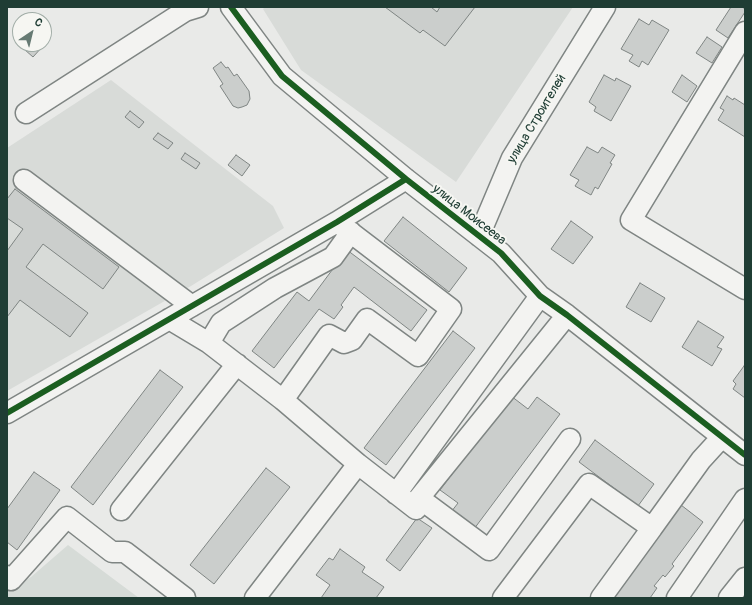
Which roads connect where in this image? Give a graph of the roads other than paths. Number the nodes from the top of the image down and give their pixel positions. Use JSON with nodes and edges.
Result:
{"nodes":[{"id":1,"x":198,"y":7,"type":"edge"},
{"id":2,"x":231,"y":7,"type":"edge"},
{"id":3,"x":605,"y":7,"type":"edge"},
{"id":4,"x":745,"y":32,"type":"edge"},
{"id":5,"x":26,"y":113,"type":"dead end"},
{"id":6,"x":406,"y":179,"type":"junction"},
{"id":7,"x":24,"y":180,"type":"dead end"},
{"id":8,"x":344,"y":227,"type":"junction"},
{"id":9,"x":479,"y":236,"type":"junction"},
{"id":10,"x":745,"y":289,"type":"edge"},
{"id":11,"x":540,"y":296,"type":"junction"},
{"id":12,"x":192,"y":306,"type":"junction"},
{"id":13,"x":567,"y":315,"type":"junction"},
{"id":14,"x":169,"y":319,"type":"junction"},
{"id":15,"x":209,"y":344,"type":"junction"},
{"id":16,"x":237,"y":364,"type":"junction"},
{"id":17,"x":283,"y":400,"type":"junction"},
{"id":18,"x":7,"y":413,"type":"edge"},
{"id":19,"x":722,"y":438,"type":"junction"},
{"id":20,"x":570,"y":439,"type":"dead end"},
{"id":21,"x":745,"y":455,"type":"edge"},
{"id":22,"x":358,"y":464,"type":"junction"},
{"id":23,"x":396,"y":494,"type":"junction"},
{"id":24,"x":419,"y":498,"type":"junction"},
{"id":25,"x":745,"y":499,"type":"edge"},
{"id":26,"x":121,"y":510,"type":"dead end"},
{"id":27,"x":652,"y":528,"type":"junction"},
{"id":28,"x":7,"y":576,"type":"edge"},
{"id":29,"x":745,"y":578,"type":"edge"},
{"id":30,"x":185,"y":598,"type":"edge"},
{"id":31,"x":255,"y":598,"type":"edge"},
{"id":32,"x":504,"y":598,"type":"edge"},
{"id":33,"x":601,"y":598,"type":"edge"},
{"id":34,"x":677,"y":598,"type":"edge"},
{"id":35,"x":729,"y":598,"type":"edge"}],
"edges":[{"from":1,"to":5,"type":"street"},
{"from":2,"to":6,"type":"street","name":"улица Моисеева"},
{"from":3,"to":9,"type":"street","name":"улица Строителей"},
{"from":4,"to":10,"type":"street"},
{"from":6,"to":8,"type":"street"},
{"from":6,"to":9,"type":"street","name":"улица Моисеева"},
{"from":7,"to":12,"type":"street"},
{"from":8,"to":12,"type":"street"},
{"from":8,"to":15,"type":"street"},
{"from":8,"to":17,"type":"street"},
{"from":9,"to":11,"type":"street","name":"улица Моисеева"},
{"from":11,"to":13,"type":"street","name":"улица Моисеева"},
{"from":11,"to":23,"type":"street"},
{"from":12,"to":14,"type":"street"},
{"from":13,"to":19,"type":"street","name":"улица Моисеева"},
{"from":13,"to":24,"type":"street"},
{"from":14,"to":15,"type":"street"},
{"from":14,"to":18,"type":"street"},
{"from":15,"to":16,"type":"street"},
{"from":16,"to":17,"type":"street"},
{"from":16,"to":26,"type":"street"},
{"from":17,"to":22,"type":"street"},
{"from":19,"to":21,"type":"street","name":"улица Моисеева"},
{"from":19,"to":27,"type":"street"},
{"from":20,"to":24,"type":"street"},
{"from":22,"to":23,"type":"street"},
{"from":22,"to":31,"type":"street"},
{"from":23,"to":24,"type":"street"},
{"from":25,"to":34,"type":"street"},
{"from":27,"to":32,"type":"street"},
{"from":27,"to":33,"type":"street"},
{"from":28,"to":30,"type":"street"},
{"from":29,"to":35,"type":"street"}]}
